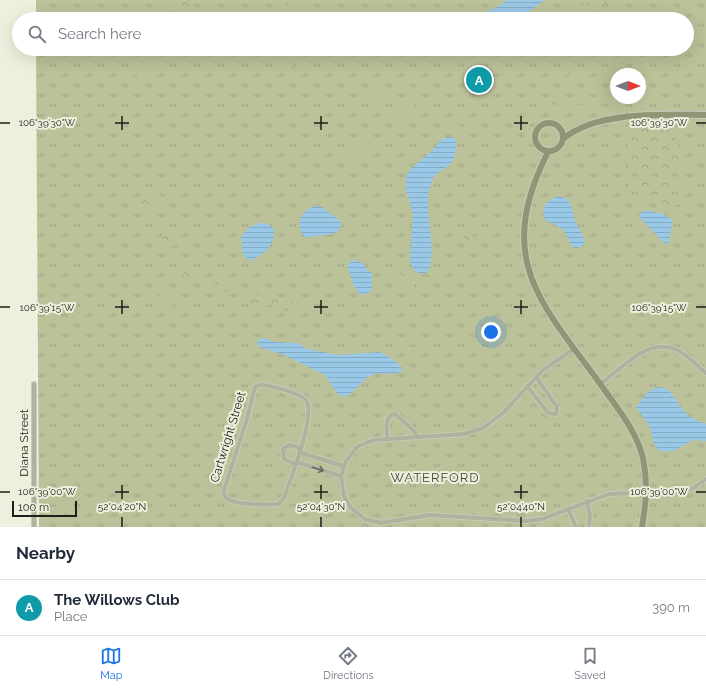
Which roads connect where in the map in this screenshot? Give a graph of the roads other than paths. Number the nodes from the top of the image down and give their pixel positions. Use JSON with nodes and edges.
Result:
{"nodes":[{"id":1,"x":706,"y":115,"type":"edge"},
{"id":2,"x":561,"y":130,"type":"junction"},
{"id":3,"x":575,"y":130,"type":"junction"},
{"id":4,"x":563,"y":139,"type":"junction"},
{"id":5,"x":540,"y":148,"type":"junction"},
{"id":6,"x":548,"y":152,"type":"junction"},
{"id":7,"x":539,"y":170,"type":"junction"},
{"id":8,"x":575,"y":348,"type":"junction"},
{"id":9,"x":706,"y":373,"type":"edge"},
{"id":10,"x":536,"y":377,"type":"junction"},
{"id":11,"x":34,"y":384,"type":"dead end"},
{"id":12,"x":600,"y":384,"type":"junction"},
{"id":13,"x":527,"y":386,"type":"junction"},
{"id":14,"x":417,"y":437,"type":"junction"},
{"id":15,"x":387,"y":438,"type":"junction"},
{"id":16,"x":300,"y":450,"type":"junction"},
{"id":17,"x":296,"y":463,"type":"junction"},
{"id":18,"x":343,"y":466,"type":"junction"},
{"id":19,"x":341,"y":476,"type":"junction"},
{"id":20,"x":706,"y":479,"type":"edge"},
{"id":21,"x":646,"y":493,"type":"junction"},
{"id":22,"x":587,"y":501,"type":"junction"},
{"id":23,"x":568,"y":509,"type":"junction"},
{"id":24,"x":34,"y":527,"type":"edge"},
{"id":25,"x":576,"y":527,"type":"edge"},
{"id":26,"x":589,"y":527,"type":"edge"},
{"id":27,"x":642,"y":527,"type":"edge"}],
"edges":[{"from":1,"to":3,"type":"street"},
{"from":2,"to":3,"type":"street"},
{"from":2,"to":4,"type":"street"},
{"from":2,"to":5,"type":"street"},
{"from":3,"to":4,"type":"street"},
{"from":4,"to":6,"type":"street"},
{"from":5,"to":6,"type":"street"},
{"from":5,"to":7,"type":"street"},
{"from":6,"to":7,"type":"street"},
{"from":7,"to":8,"type":"street"},
{"from":8,"to":10,"type":"street"},
{"from":8,"to":12,"type":"street"},
{"from":9,"to":12,"type":"street"},
{"from":10,"to":13,"type":"street"},
{"from":10,"to":13,"type":"street"},
{"from":11,"to":24,"type":"street","name":"Diana Street"},
{"from":12,"to":21,"type":"street"},
{"from":13,"to":14,"type":"street"},
{"from":14,"to":15,"type":"street"},
{"from":14,"to":15,"type":"street"},
{"from":15,"to":18,"type":"street"},
{"from":16,"to":17,"type":"street","name":"Cartwright Street"},
{"from":16,"to":17,"type":"street"},
{"from":16,"to":17,"type":"street","name":"Cartwright Street"},
{"from":16,"to":18,"type":"street"},
{"from":17,"to":19,"type":"street","one_way":true},
{"from":18,"to":19,"type":"street"},
{"from":19,"to":23,"type":"street"},
{"from":20,"to":21,"type":"street"},
{"from":21,"to":22,"type":"street"},
{"from":21,"to":27,"type":"street"},
{"from":22,"to":23,"type":"street"},
{"from":22,"to":26,"type":"street"},
{"from":23,"to":25,"type":"street"}]}
